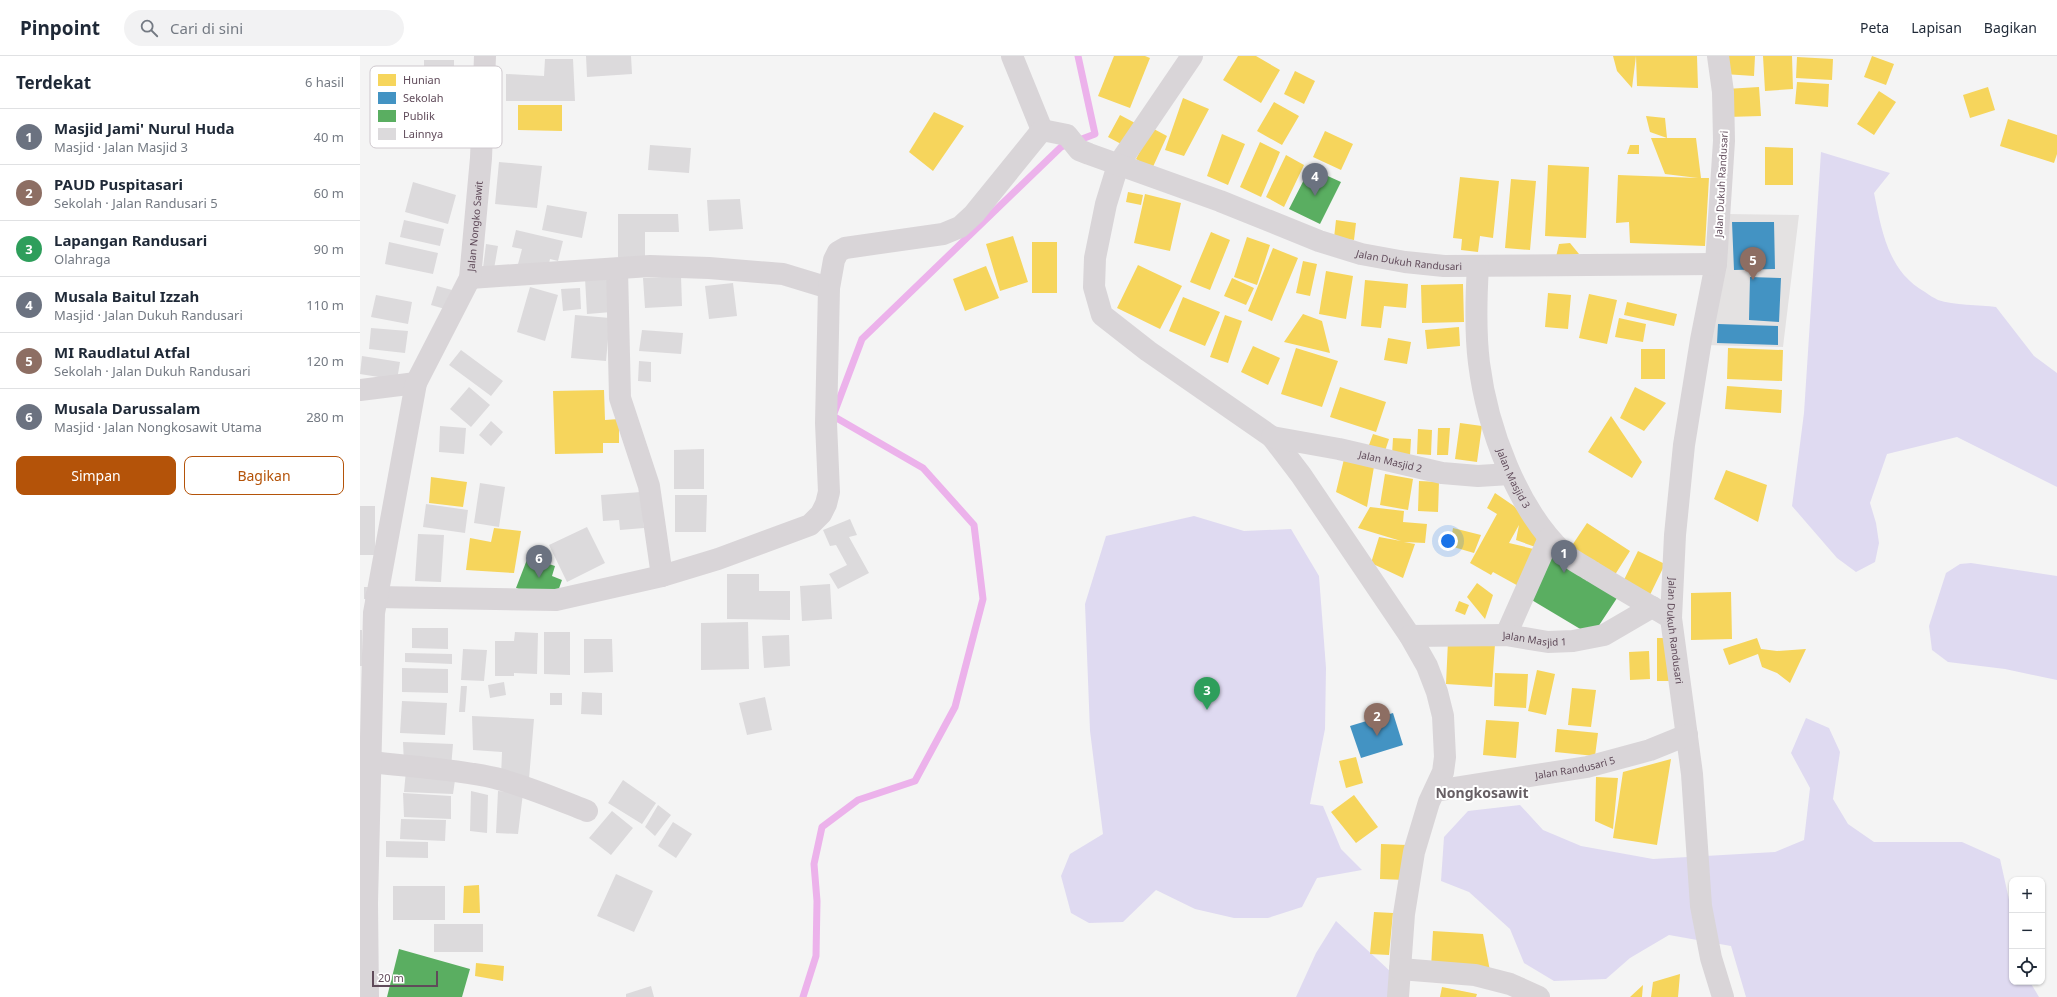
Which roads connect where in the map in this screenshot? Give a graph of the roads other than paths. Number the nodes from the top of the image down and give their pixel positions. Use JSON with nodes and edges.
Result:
{"nodes":[{"id":1,"x":485,"y":56,"type":"edge"},
{"id":2,"x":1012,"y":56,"type":"edge"},
{"id":3,"x":1192,"y":56,"type":"edge"},
{"id":4,"x":1718,"y":56,"type":"edge"},
{"id":5,"x":485,"y":66,"type":"edge"},
{"id":6,"x":1042,"y":130,"type":"junction"},
{"id":7,"x":481,"y":148,"type":"edge"},
{"id":8,"x":1118,"y":165,"type":"junction"},
{"id":9,"x":1716,"y":264,"type":"junction"},
{"id":10,"x":1478,"y":266,"type":"junction"},
{"id":11,"x":617,"y":269,"type":"junction"},
{"id":12,"x":470,"y":278,"type":"junction"},
{"id":13,"x":829,"y":288,"type":"junction"},
{"id":14,"x":416,"y":383,"type":"junction"},
{"id":15,"x":360,"y":390,"type":"edge"},
{"id":16,"x":1272,"y":437,"type":"junction"},
{"id":17,"x":1510,"y":474,"type":"junction"},
{"id":18,"x":1549,"y":538,"type":"junction"},
{"id":19,"x":662,"y":576,"type":"junction"},
{"id":20,"x":1652,"y":607,"type":"junction"},
{"id":21,"x":370,"y":608,"type":"edge"},
{"id":22,"x":1671,"y":618,"type":"junction"},
{"id":23,"x":1506,"y":635,"type":"junction"},
{"id":24,"x":1410,"y":636,"type":"junction"},
{"id":25,"x":1687,"y":735,"type":"junction"},
{"id":26,"x":368,"y":754,"type":"edge"},
{"id":27,"x":1435,"y":790,"type":"junction"},
{"id":28,"x":587,"y":811,"type":"dead end"},
{"id":29,"x":1400,"y":969,"type":"junction"},
{"id":30,"x":368,"y":997,"type":"edge"},
{"id":31,"x":1398,"y":997,"type":"edge"},
{"id":32,"x":1539,"y":997,"type":"edge"},
{"id":33,"x":1723,"y":997,"type":"edge"}],
"edges":[{"from":1,"to":5,"type":"street","name":"Jalan Nongko Sawit"},
{"from":2,"to":6,"type":"street"},
{"from":3,"to":8,"type":"street"},
{"from":4,"to":9,"type":"street","name":"Jalan Dukuh Randusari"},
{"from":6,"to":8,"type":"street","name":"Jalan Dukuh Randusari"},
{"from":6,"to":13,"type":"street"},
{"from":7,"to":12,"type":"street","name":"Jalan Nongko Sawit"},
{"from":8,"to":10,"type":"street","name":"Jalan Dukuh Randusari"},
{"from":8,"to":16,"type":"street"},
{"from":9,"to":10,"type":"street","name":"Jalan Dukuh Randusari"},
{"from":9,"to":22,"type":"street","name":"Jalan Dukuh Randusari"},
{"from":10,"to":17,"type":"street","name":"Jalan Masjid 3"},
{"from":11,"to":12,"type":"street"},
{"from":11,"to":13,"type":"street"},
{"from":11,"to":19,"type":"street"},
{"from":12,"to":14,"type":"street","name":"Jalan Nongko Sawit"},
{"from":13,"to":19,"type":"street"},
{"from":14,"to":15,"type":"street"},
{"from":14,"to":21,"type":"street","name":"Jalan Nongko Sawit"},
{"from":16,"to":17,"type":"street","name":"Jalan Masjid 2"},
{"from":16,"to":24,"type":"street"},
{"from":17,"to":18,"type":"street","name":"Jalan Masjid 3"},
{"from":18,"to":20,"type":"street","name":"Jalan Masjid 3"},
{"from":18,"to":23,"type":"street"},
{"from":19,"to":21,"type":"street"},
{"from":20,"to":22,"type":"street","name":"Jalan Masjid 3"},
{"from":20,"to":23,"type":"street","name":"Jalan Masjid 1"},
{"from":21,"to":26,"type":"street","name":"Jalan Nongko Sawit"},
{"from":22,"to":25,"type":"street","name":"Jalan Dukuh Randusari"},
{"from":23,"to":24,"type":"street","name":"Jalan Masjid 1"},
{"from":24,"to":27,"type":"street"},
{"from":25,"to":27,"type":"street","name":"Jalan Randusari 5"},
{"from":25,"to":33,"type":"street","name":"Jalan Dukuh Randusari"},
{"from":26,"to":28,"type":"street"},
{"from":26,"to":30,"type":"street","name":"Jalan Nongko Sawit"},
{"from":27,"to":29,"type":"street"},
{"from":29,"to":31,"type":"street"},
{"from":29,"to":32,"type":"street"}]}
